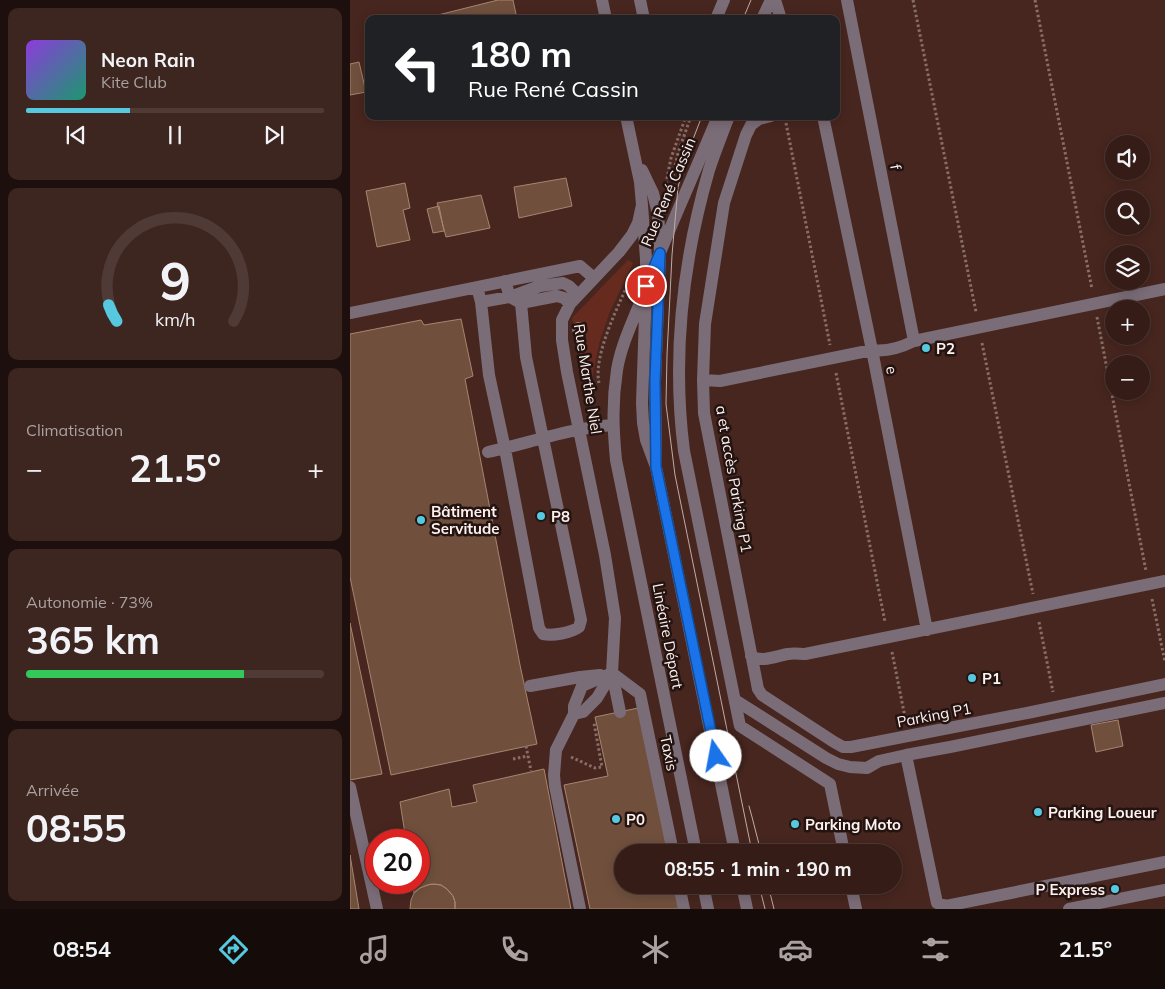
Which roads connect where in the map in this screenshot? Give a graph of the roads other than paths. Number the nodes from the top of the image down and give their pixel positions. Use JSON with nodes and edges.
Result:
{"nodes":[{"id":1,"x":602,"y":0,"type":"edge"},
{"id":2,"x":640,"y":0,"type":"edge"},
{"id":3,"x":724,"y":0,"type":"edge"},
{"id":4,"x":773,"y":0,"type":"edge"},
{"id":5,"x":847,"y":0,"type":"edge"},
{"id":6,"x":605,"y":15,"type":"edge"},
{"id":7,"x":643,"y":15,"type":"edge"},
{"id":8,"x":718,"y":15,"type":"edge"},
{"id":9,"x":764,"y":15,"type":"edge"},
{"id":10,"x":767,"y":15,"type":"edge"},
{"id":11,"x":779,"y":15,"type":"edge"},
{"id":12,"x":627,"y":120,"type":"edge"},
{"id":13,"x":716,"y":120,"type":"edge"},
{"id":14,"x":728,"y":120,"type":"edge"},
{"id":15,"x":757,"y":120,"type":"edge"},
{"id":16,"x":823,"y":120,"type":"edge"},
{"id":17,"x":634,"y":152,"type":"junction"},
{"id":18,"x":642,"y":206,"type":"junction"},
{"id":19,"x":660,"y":253,"type":"junction"},
{"id":20,"x":594,"y":278,"type":"junction"},
{"id":21,"x":506,"y":281,"type":"junction"},
{"id":22,"x":646,"y":286,"type":"junction"},
{"id":23,"x":478,"y":288,"type":"junction"},
{"id":24,"x":1165,"y":289,"type":"edge"},
{"id":25,"x":510,"y":297,"type":"junction"},
{"id":26,"x":574,"y":299,"type":"junction"},
{"id":27,"x":481,"y":302,"type":"junction"},
{"id":28,"x":521,"y":303,"type":"junction"},
{"id":29,"x":350,"y":313,"type":"edge"},
{"id":30,"x":914,"y":340,"type":"junction"},
{"id":31,"x":872,"y":350,"type":"junction"},
{"id":32,"x":703,"y":380,"type":"junction"},
{"id":33,"x":612,"y":425,"type":"junction"},
{"id":34,"x":579,"y":431,"type":"junction"},
{"id":35,"x":544,"y":438,"type":"junction"},
{"id":36,"x":505,"y":449,"type":"junction"},
{"id":37,"x":488,"y":452,"type":"dead end"},
{"id":38,"x":656,"y":467,"type":"junction"},
{"id":39,"x":1165,"y":581,"type":"edge"},
{"id":40,"x":927,"y":630,"type":"junction"},
{"id":41,"x":751,"y":656,"type":"junction"},
{"id":42,"x":612,"y":673,"type":"junction"},
{"id":43,"x":1165,"y":684,"type":"edge"},
{"id":44,"x":530,"y":686,"type":"dead end"},
{"id":45,"x":735,"y":700,"type":"junction"},
{"id":46,"x":1165,"y":702,"type":"edge"},
{"id":47,"x":620,"y":712,"type":"dead end"},
{"id":48,"x":574,"y":714,"type":"junction"},
{"id":49,"x":906,"y":755,"type":"junction"},
{"id":50,"x":350,"y":787,"type":"edge"},
{"id":51,"x":671,"y":844,"type":"edge"},
{"id":52,"x":694,"y":844,"type":"edge"},
{"id":53,"x":733,"y":844,"type":"edge"},
{"id":54,"x":842,"y":844,"type":"edge"},
{"id":55,"x":1165,"y":862,"type":"edge"},
{"id":56,"x":1165,"y":890,"type":"edge"},
{"id":57,"x":682,"y":894,"type":"edge"},
{"id":58,"x":705,"y":894,"type":"edge"},
{"id":59,"x":744,"y":894,"type":"edge"},
{"id":60,"x":853,"y":894,"type":"edge"},
{"id":61,"x":377,"y":909,"type":"edge"},
{"id":62,"x":580,"y":909,"type":"edge"},
{"id":63,"x":684,"y":909,"type":"edge"},
{"id":64,"x":708,"y":909,"type":"edge"},
{"id":65,"x":747,"y":909,"type":"edge"},
{"id":66,"x":856,"y":909,"type":"edge"},
{"id":67,"x":1069,"y":909,"type":"edge"}],
"edges":[{"from":1,"to":6,"type":"street"},
{"from":2,"to":7,"type":"street"},
{"from":3,"to":8,"type":"street"},
{"from":4,"to":9,"type":"street"},
{"from":4,"to":10,"type":"street"},
{"from":4,"to":11,"type":"street"},
{"from":5,"to":30,"type":"street","name":"f"},
{"from":12,"to":17,"type":"street","name":"Rue Marthe Niel"},
{"from":13,"to":19,"type":"street","name":"Rue René Cassin"},
{"from":14,"to":45,"type":"street"},
{"from":15,"to":32,"type":"street","name":"a et accès Parking P1"},
{"from":16,"to":31,"type":"street","name":"e"},
{"from":17,"to":18,"type":"street","name":"Rue Marthe Niel"},
{"from":17,"to":19,"type":"street"},
{"from":18,"to":20,"type":"street","name":"Rue Marthe Niel"},
{"from":18,"to":22,"type":"street"},
{"from":19,"to":22,"type":"street","name":"Rue René Cassin"},
{"from":19,"to":38,"type":"street"},
{"from":20,"to":21,"type":"street"},
{"from":20,"to":26,"type":"street","name":"Rue Marthe Niel"},
{"from":21,"to":23,"type":"street"},
{"from":21,"to":25,"type":"street"},
{"from":22,"to":33,"type":"street","name":"Rue René Cassin"},
{"from":22,"to":38,"type":"street"},
{"from":23,"to":27,"type":"street"},
{"from":23,"to":29,"type":"street"},
{"from":24,"to":30,"type":"street"},
{"from":25,"to":26,"type":"street"},
{"from":25,"to":27,"type":"street"},
{"from":25,"to":28,"type":"street"},
{"from":26,"to":28,"type":"street"},
{"from":26,"to":34,"type":"street","name":"Rue Marthe Niel"},
{"from":27,"to":36,"type":"street"},
{"from":28,"to":35,"type":"street"},
{"from":30,"to":31,"type":"street"},
{"from":31,"to":32,"type":"street"},
{"from":31,"to":40,"type":"street","name":"e"},
{"from":32,"to":41,"type":"street","name":"a et accès Parking P1"},
{"from":33,"to":34,"type":"street"},
{"from":33,"to":52,"type":"street","name":"Linéaire Départ"},
{"from":34,"to":35,"type":"street"},
{"from":34,"to":42,"type":"street","name":"Rue Marthe Niel"},
{"from":35,"to":36,"type":"street"},
{"from":35,"to":36,"type":"street"},
{"from":36,"to":37,"type":"street"},
{"from":38,"to":53,"type":"street"},
{"from":39,"to":40,"type":"street"},
{"from":40,"to":41,"type":"street"},
{"from":41,"to":43,"type":"street","name":"Parking P1"},
{"from":42,"to":44,"type":"street"},
{"from":42,"to":47,"type":"street"},
{"from":42,"to":48,"type":"street"},
{"from":42,"to":48,"type":"street"},
{"from":42,"to":51,"type":"street","name":"Taxis"},
{"from":45,"to":49,"type":"street"},
{"from":45,"to":54,"type":"street"},
{"from":46,"to":49,"type":"street"},
{"from":48,"to":62,"type":"street"},
{"from":49,"to":55,"type":"street"},
{"from":50,"to":61,"type":"street"},
{"from":56,"to":67,"type":"street"},
{"from":57,"to":63,"type":"street"},
{"from":58,"to":64,"type":"street"},
{"from":59,"to":65,"type":"street"},
{"from":60,"to":66,"type":"street"}]}
